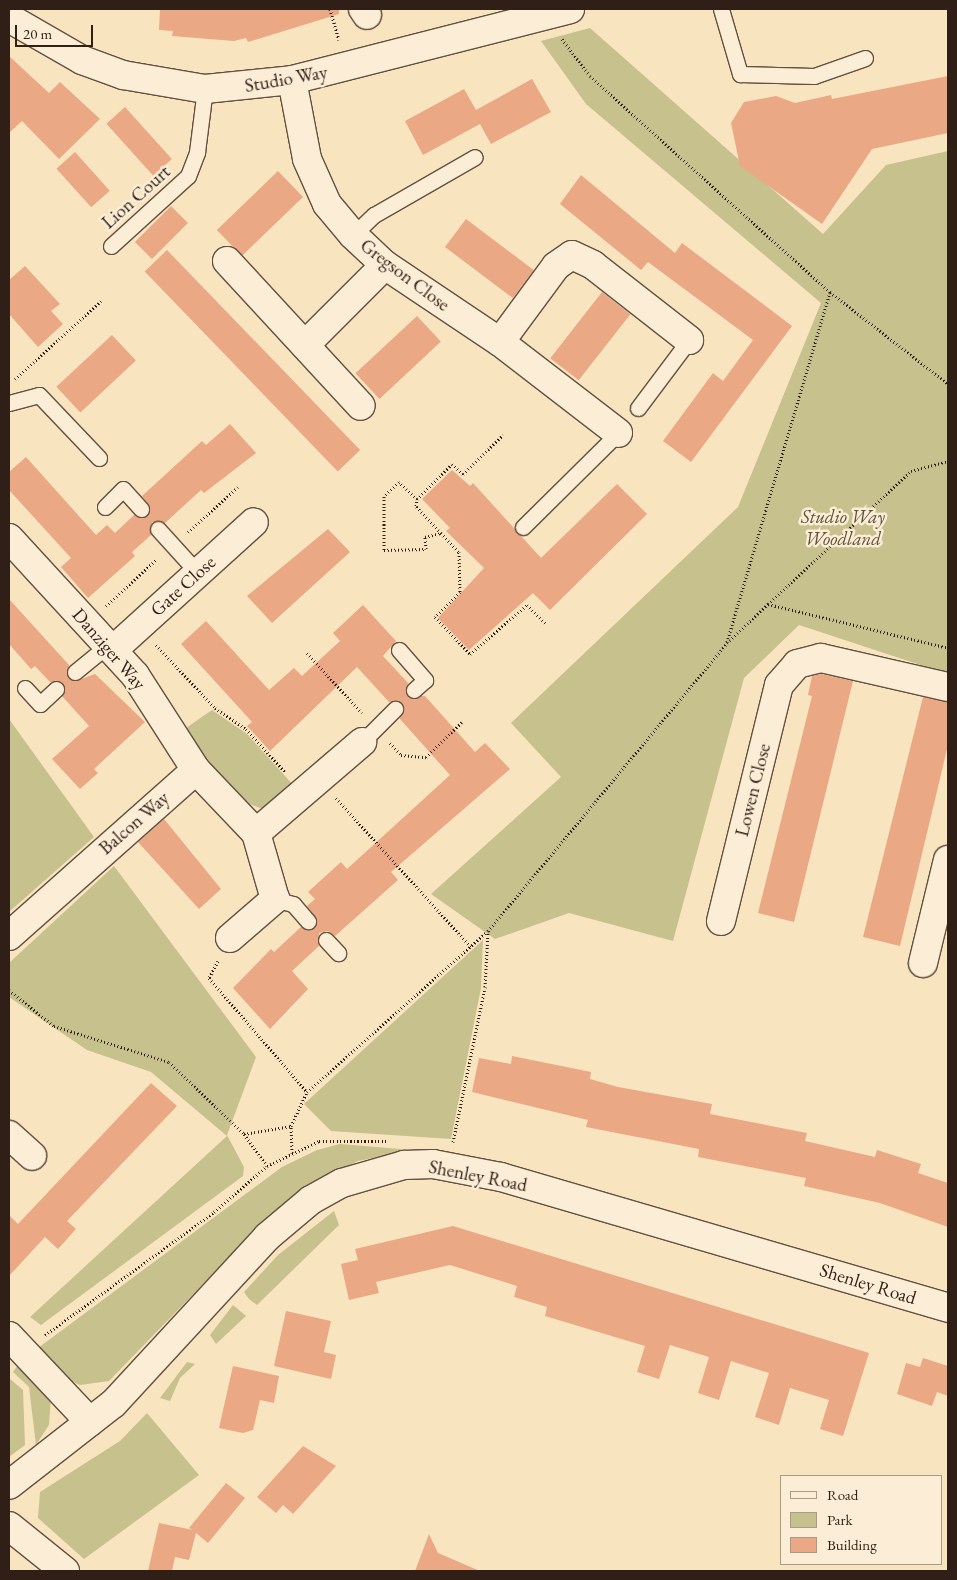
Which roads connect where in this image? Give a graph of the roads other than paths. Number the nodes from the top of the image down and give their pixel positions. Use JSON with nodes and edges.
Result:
{"nodes":[{"id":1,"x":721,"y":9,"type":"edge"},
{"id":2,"x":558,"y":12,"type":"edge"},
{"id":3,"x":9,"y":18,"type":"edge"},
{"id":4,"x":865,"y":58,"type":"dead end"},
{"id":5,"x":292,"y":80,"type":"junction"},
{"id":6,"x":206,"y":89,"type":"junction"},
{"id":7,"x":475,"y":157,"type":"dead end"},
{"id":8,"x":353,"y":235,"type":"junction"},
{"id":9,"x":111,"y":246,"type":"dead end"},
{"id":10,"x":227,"y":261,"type":"dead end"},
{"id":11,"x":385,"y":265,"type":"junction"},
{"id":12,"x":689,"y":340,"type":"joint"},
{"id":13,"x":500,"y":342,"type":"junction"},
{"id":14,"x":305,"y":345,"type":"junction"},
{"id":15,"x":9,"y":404,"type":"edge"},
{"id":16,"x":361,"y":406,"type":"dead end"},
{"id":17,"x":638,"y":408,"type":"dead end"},
{"id":18,"x":618,"y":433,"type":"joint"},
{"id":19,"x":100,"y":458,"type":"dead end"},
{"id":20,"x":105,"y":507,"type":"dead end"},
{"id":21,"x":141,"y":508,"type":"dead end"},
{"id":22,"x":254,"y":522,"type":"dead end"},
{"id":23,"x":523,"y":527,"type":"dead end"},
{"id":24,"x":158,"y":528,"type":"dead end"},
{"id":25,"x":9,"y":538,"type":"edge"},
{"id":26,"x":197,"y":572,"type":"junction"},
{"id":27,"x":110,"y":647,"type":"junction"},
{"id":28,"x":400,"y":650,"type":"dead end"},
{"id":29,"x":75,"y":672,"type":"dead end"},
{"id":30,"x":948,"y":687,"type":"edge"},
{"id":31,"x":25,"y":688,"type":"dead end"},
{"id":32,"x":56,"y":689,"type":"dead end"},
{"id":33,"x":414,"y":690,"type":"dead end"},
{"id":34,"x":395,"y":709,"type":"dead end"},
{"id":35,"x":362,"y":742,"type":"joint"},
{"id":36,"x":196,"y":770,"type":"junction"},
{"id":37,"x":256,"y":833,"type":"junction"},
{"id":38,"x":948,"y":860,"type":"edge"},
{"id":39,"x":275,"y":899,"type":"junction"},
{"id":40,"x":308,"y":921,"type":"dead end"},
{"id":41,"x":720,"y":921,"type":"dead end"},
{"id":42,"x":9,"y":936,"type":"edge"},
{"id":43,"x":230,"y":938,"type":"road end"},
{"id":44,"x":326,"y":940,"type":"dead end"},
{"id":45,"x":338,"y":954,"type":"dead end"},
{"id":46,"x":923,"y":963,"type":"dead end"},
{"id":47,"x":9,"y":1135,"type":"edge"},
{"id":48,"x":32,"y":1156,"type":"dead end"},
{"id":49,"x":948,"y":1308,"type":"edge"},
{"id":50,"x":17,"y":1343,"type":"edge"},
{"id":51,"x":90,"y":1422,"type":"junction"},
{"id":52,"x":9,"y":1485,"type":"edge"},
{"id":53,"x":9,"y":1526,"type":"edge"},
{"id":54,"x":50,"y":1567,"type":"edge"}],
"edges":[{"from":1,"to":4,"type":"lane"},
{"from":2,"to":5,"type":"street","name":"Studio Way"},
{"from":3,"to":6,"type":"street","name":"Studio Way"},
{"from":5,"to":6,"type":"street","name":"Studio Way"},
{"from":5,"to":8,"type":"street","name":"Gregson Close"},
{"from":6,"to":9,"type":"lane","name":"Lion Court"},
{"from":7,"to":8,"type":"lane"},
{"from":8,"to":11,"type":"street","name":"Gregson Close"},
{"from":10,"to":14,"type":"street"},
{"from":11,"to":13,"type":"street","name":"Gregson Close"},
{"from":11,"to":14,"type":"street"},
{"from":12,"to":13,"type":"street"},
{"from":12,"to":17,"type":"lane"},
{"from":13,"to":18,"type":"street","name":"Gregson Close"},
{"from":14,"to":16,"type":"street"},
{"from":15,"to":19,"type":"lane"},
{"from":18,"to":23,"type":"lane"},
{"from":20,"to":21,"type":"lane"},
{"from":22,"to":26,"type":"street","name":"Gate Close"},
{"from":24,"to":26,"type":"lane"},
{"from":25,"to":27,"type":"street","name":"Danziger Way"},
{"from":26,"to":27,"type":"street","name":"Gate Close"},
{"from":27,"to":29,"type":"lane"},
{"from":27,"to":36,"type":"street","name":"Danziger Way"},
{"from":28,"to":33,"type":"lane"},
{"from":30,"to":41,"type":"street","name":"Lowen Close"},
{"from":31,"to":32,"type":"lane"},
{"from":34,"to":35,"type":"lane"},
{"from":35,"to":37,"type":"street"},
{"from":36,"to":37,"type":"street"},
{"from":36,"to":42,"type":"street","name":"Balcon Way"},
{"from":37,"to":39,"type":"street"},
{"from":38,"to":46,"type":"street"},
{"from":39,"to":40,"type":"lane"},
{"from":39,"to":43,"type":"street"},
{"from":44,"to":45,"type":"lane"},
{"from":47,"to":48,"type":"street"},
{"from":49,"to":51,"type":"street","name":"Shenley Road"},
{"from":50,"to":51,"type":"street"},
{"from":51,"to":52,"type":"street","name":"Shenley Road"},
{"from":53,"to":54,"type":"street"}]}
